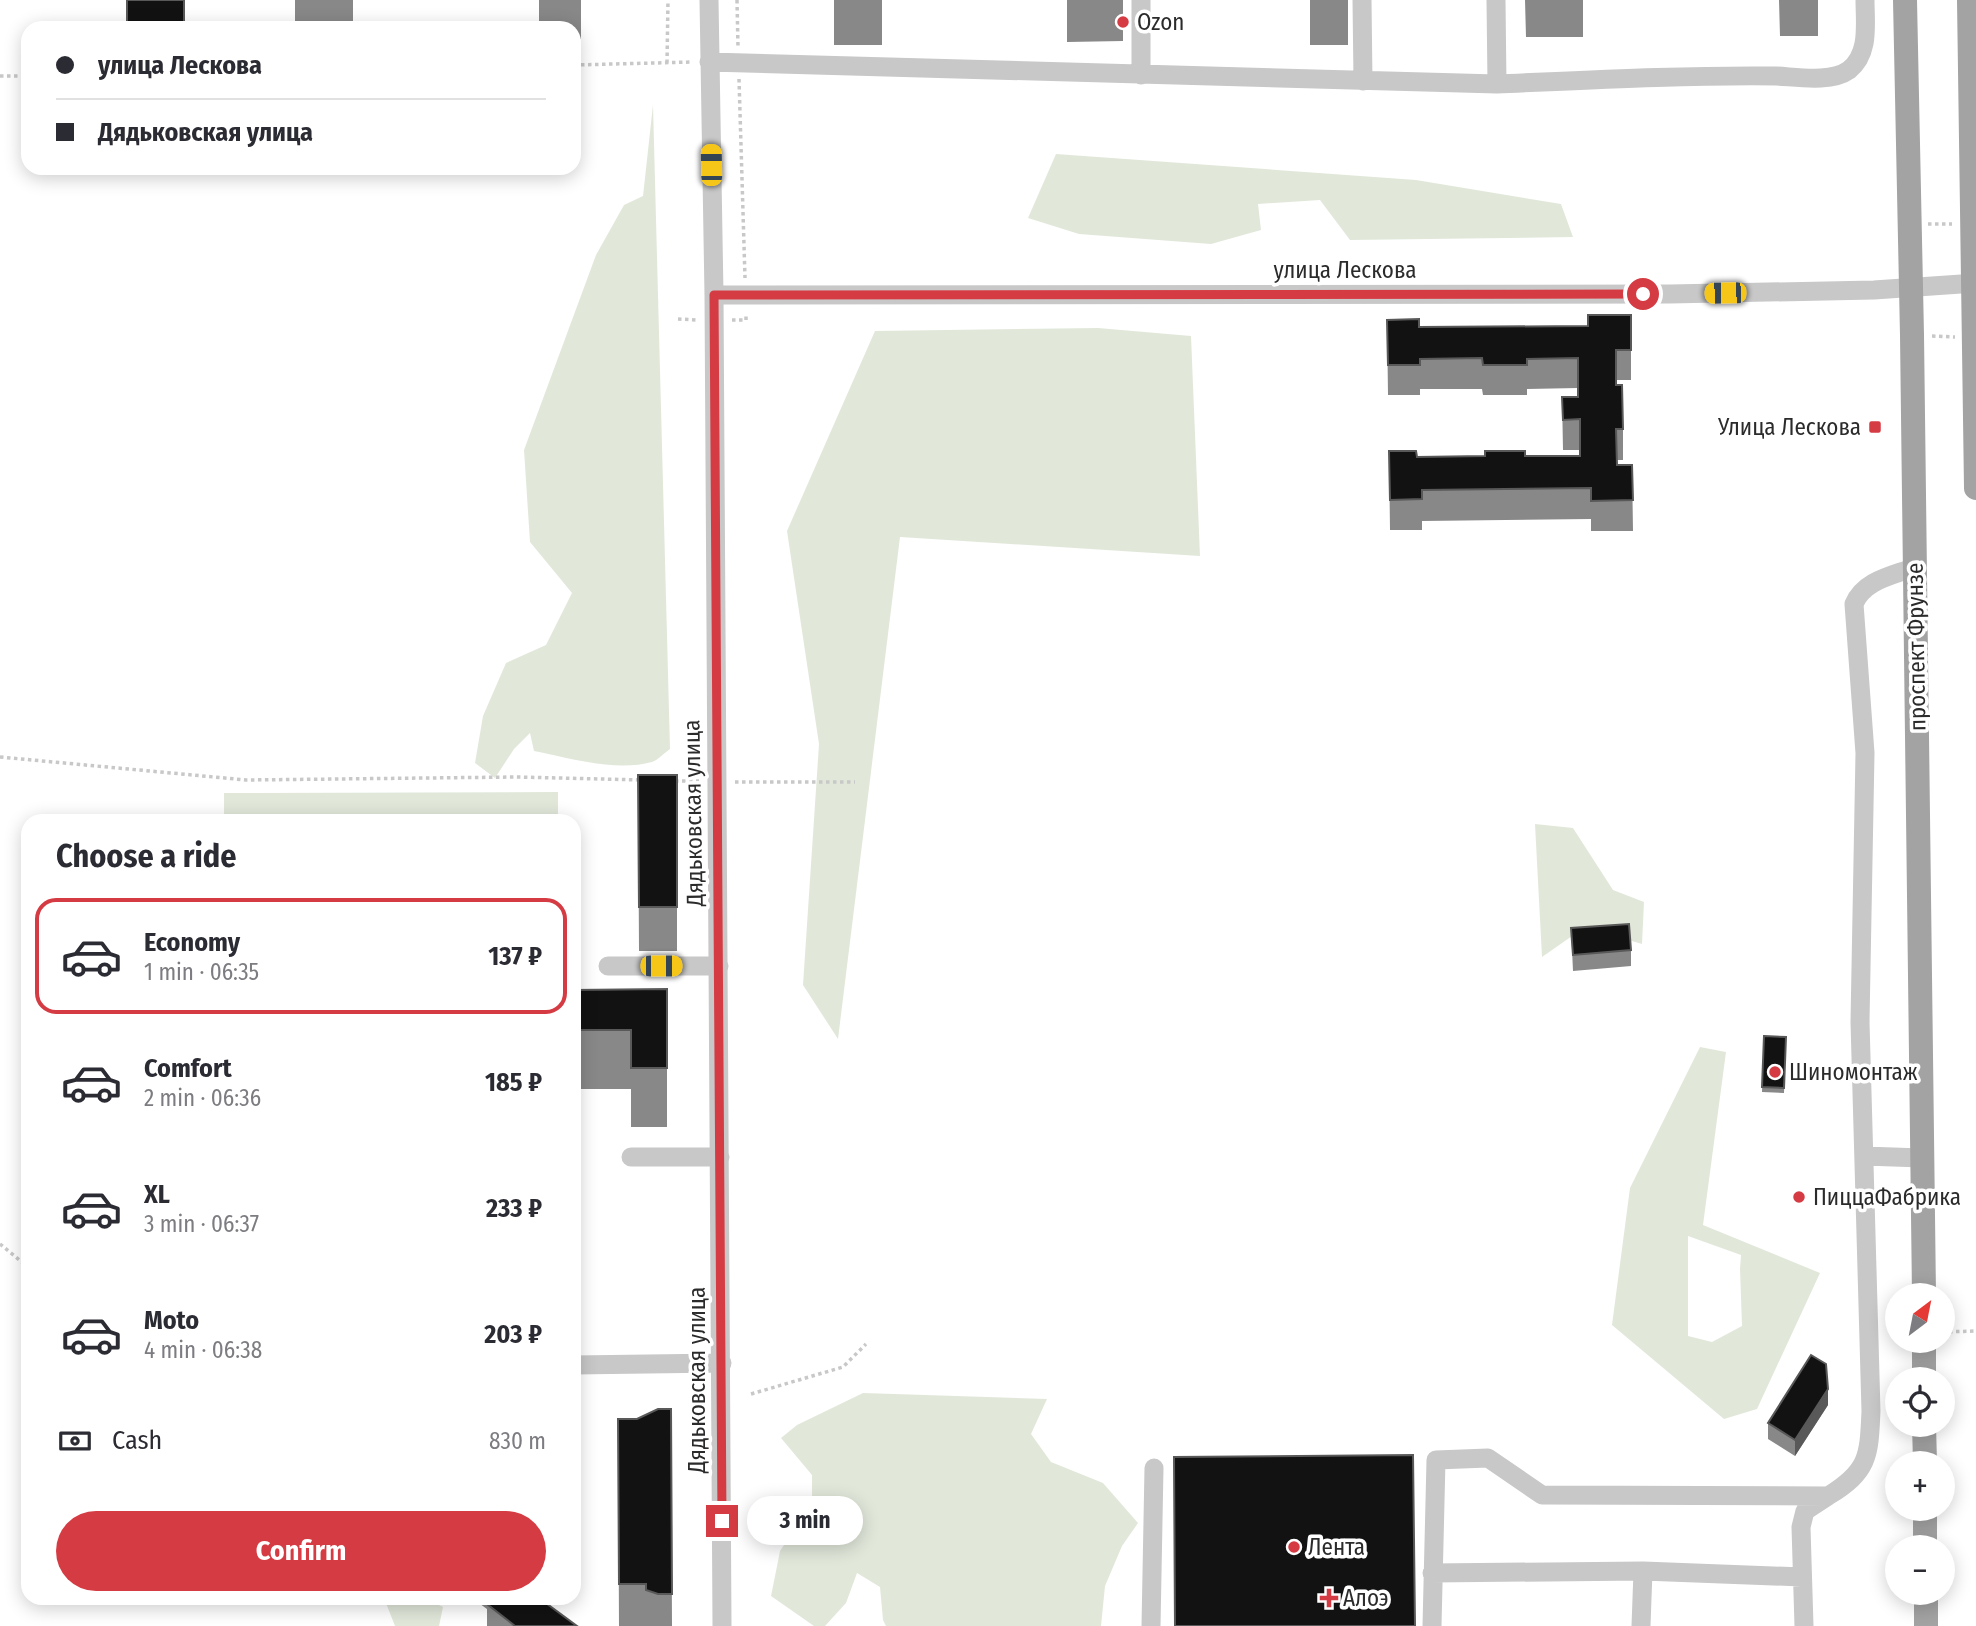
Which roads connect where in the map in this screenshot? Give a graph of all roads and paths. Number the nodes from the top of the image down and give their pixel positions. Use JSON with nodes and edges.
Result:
{"nodes":[{"id":1,"x":668,"y":0,"type":"edge"},
{"id":2,"x":709,"y":0,"type":"edge"},
{"id":3,"x":737,"y":0,"type":"edge"},
{"id":4,"x":1142,"y":0,"type":"edge"},
{"id":5,"x":1362,"y":0,"type":"edge"},
{"id":6,"x":1496,"y":0,"type":"edge"},
{"id":7,"x":1865,"y":0,"type":"edge"},
{"id":8,"x":1905,"y":0,"type":"edge"},
{"id":9,"x":1969,"y":0,"type":"edge"},
{"id":10,"x":709,"y":62,"type":"junction"},
{"id":11,"x":738,"y":62,"type":"junction"},
{"id":12,"x":667,"y":63,"type":"junction"},
{"id":13,"x":581,"y":65,"type":"edge"},
{"id":14,"x":1141,"y":75,"type":"junction"},
{"id":15,"x":0,"y":76,"type":"edge"},
{"id":16,"x":21,"y":76,"type":"edge"},
{"id":17,"x":1363,"y":81,"type":"junction"},
{"id":18,"x":1497,"y":84,"type":"junction"},
{"id":19,"x":1972,"y":224,"type":"junction"},
{"id":20,"x":1910,"y":225,"type":"junction"},
{"id":21,"x":1975,"y":283,"type":"edge"},
{"id":22,"x":1911,"y":287,"type":"junction"},
{"id":23,"x":714,"y":295,"type":"junction"},
{"id":24,"x":745,"y":295,"type":"junction"},
{"id":25,"x":746,"y":320,"type":"dead end"},
{"id":26,"x":1912,"y":335,"type":"junction"},
{"id":27,"x":1974,"y":338,"type":"junction"},
{"id":28,"x":1976,"y":488,"type":"edge"},
{"id":29,"x":1915,"y":567,"type":"junction"},
{"id":30,"x":0,"y":757,"type":"edge"},
{"id":31,"x":656,"y":780,"type":"edge"},
{"id":32,"x":670,"y":780,"type":"edge"},
{"id":33,"x":717,"y":782,"type":"junction"},
{"id":34,"x":855,"y":782,"type":"dead end"},
{"id":35,"x":608,"y":966,"type":"dead end"},
{"id":36,"x":719,"y":966,"type":"junction"},
{"id":37,"x":1864,"y":1156,"type":"junction"},
{"id":38,"x":631,"y":1157,"type":"dead end"},
{"id":39,"x":720,"y":1157,"type":"junction"},
{"id":40,"x":1922,"y":1158,"type":"junction"},
{"id":41,"x":0,"y":1244,"type":"edge"},
{"id":42,"x":21,"y":1261,"type":"edge"},
{"id":43,"x":1924,"y":1283,"type":"edge"},
{"id":44,"x":1976,"y":1331,"type":"edge"},
{"id":45,"x":1955,"y":1332,"type":"edge"},
{"id":46,"x":866,"y":1344,"type":"dead end"},
{"id":47,"x":722,"y":1363,"type":"junction"},
{"id":48,"x":581,"y":1366,"type":"edge"},
{"id":49,"x":751,"y":1394,"type":"dead end"},
{"id":50,"x":1154,"y":1468,"type":"dead end"},
{"id":51,"x":1828,"y":1496,"type":"junction"},
{"id":52,"x":1643,"y":1571,"type":"junction"},
{"id":53,"x":1432,"y":1573,"type":"junction"},
{"id":54,"x":1802,"y":1577,"type":"junction"},
{"id":55,"x":1926,"y":1605,"type":"edge"},
{"id":56,"x":722,"y":1626,"type":"edge"},
{"id":57,"x":1151,"y":1626,"type":"edge"},
{"id":58,"x":1432,"y":1626,"type":"edge"},
{"id":59,"x":1642,"y":1626,"type":"edge"},
{"id":60,"x":1804,"y":1626,"type":"edge"},
{"id":61,"x":1926,"y":1626,"type":"edge"}],
"edges":[{"from":1,"to":12,"type":"path"},
{"from":2,"to":10,"type":"street","name":"Дядьковская улица"},
{"from":3,"to":11,"type":"path"},
{"from":4,"to":14,"type":"street"},
{"from":5,"to":17,"type":"street"},
{"from":6,"to":18,"type":"street"},
{"from":7,"to":18,"type":"street"},
{"from":8,"to":20,"type":"main road","name":"проспект Фрунзе"},
{"from":9,"to":19,"type":"main road"},
{"from":10,"to":11,"type":"street"},
{"from":10,"to":12,"type":"path"},
{"from":10,"to":23,"type":"street","name":"Дядьковская улица"},
{"from":11,"to":14,"type":"street"},
{"from":11,"to":24,"type":"path"},
{"from":12,"to":13,"type":"path"},
{"from":14,"to":17,"type":"street"},
{"from":15,"to":16,"type":"path"},
{"from":17,"to":18,"type":"street"},
{"from":19,"to":20,"type":"path"},
{"from":19,"to":21,"type":"main road"},
{"from":20,"to":22,"type":"main road","name":"проспект Фрунзе"},
{"from":21,"to":22,"type":"street","name":"улица Лескова"},
{"from":21,"to":27,"type":"main road"},
{"from":22,"to":24,"type":"street","name":"улица Лескова"},
{"from":22,"to":26,"type":"main road","name":"проспект Фрунзе"},
{"from":23,"to":24,"type":"street","name":"улица Лескова"},
{"from":23,"to":33,"type":"street","name":"Дядьковская улица"},
{"from":24,"to":25,"type":"path"},
{"from":26,"to":27,"type":"path"},
{"from":26,"to":29,"type":"main road","name":"проспект Фрунзе"},
{"from":27,"to":28,"type":"main road"},
{"from":29,"to":37,"type":"street"},
{"from":29,"to":40,"type":"main road","name":"проспект Фрунзе"},
{"from":30,"to":31,"type":"path"},
{"from":32,"to":33,"type":"path"},
{"from":33,"to":34,"type":"path"},
{"from":33,"to":36,"type":"street","name":"Дядьковская улица"},
{"from":35,"to":36,"type":"street"},
{"from":36,"to":39,"type":"street","name":"Дядьковская улица"},
{"from":37,"to":40,"type":"street"},
{"from":37,"to":51,"type":"street"},
{"from":38,"to":39,"type":"street"},
{"from":39,"to":47,"type":"street","name":"Дядьковская улица"},
{"from":40,"to":43,"type":"main road","name":"проспект Фрунзе"},
{"from":41,"to":42,"type":"path"},
{"from":44,"to":45,"type":"path"},
{"from":46,"to":49,"type":"path"},
{"from":47,"to":48,"type":"street"},
{"from":47,"to":56,"type":"street","name":"Дядьковская улица"},
{"from":50,"to":57,"type":"street"},
{"from":51,"to":53,"type":"street"},
{"from":51,"to":54,"type":"street"},
{"from":52,"to":53,"type":"street"},
{"from":52,"to":54,"type":"street"},
{"from":52,"to":59,"type":"street"},
{"from":53,"to":58,"type":"street"},
{"from":54,"to":60,"type":"street"},
{"from":55,"to":61,"type":"main road"}]}
